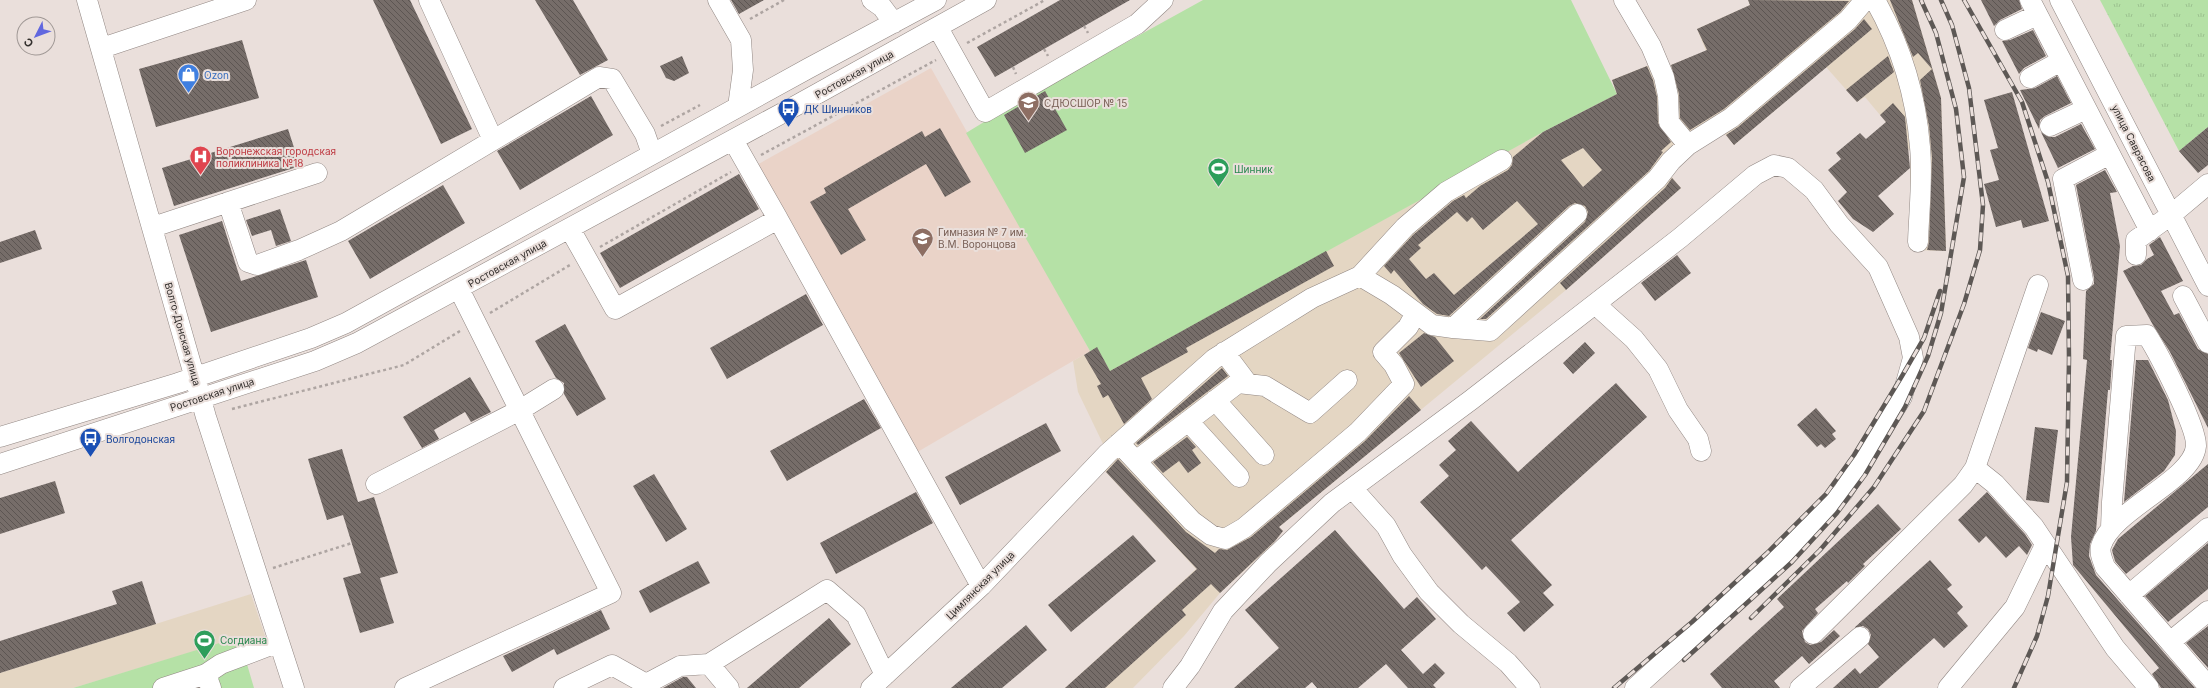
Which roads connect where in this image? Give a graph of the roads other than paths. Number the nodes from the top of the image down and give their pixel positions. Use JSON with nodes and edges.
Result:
{"nodes":[{"id":1,"x":88,"y":0,"type":"edge"},
{"id":2,"x":246,"y":0,"type":"edge"},
{"id":3,"x":429,"y":0,"type":"edge"},
{"id":4,"x":718,"y":0,"type":"edge"},
{"id":5,"x":872,"y":0,"type":"edge"},
{"id":6,"x":936,"y":0,"type":"edge"},
{"id":7,"x":986,"y":0,"type":"edge"},
{"id":8,"x":1163,"y":0,"type":"edge"},
{"id":9,"x":1624,"y":0,"type":"edge"},
{"id":10,"x":1865,"y":0,"type":"edge"},
{"id":11,"x":1875,"y":0,"type":"edge"},
{"id":12,"x":2060,"y":0,"type":"edge"},
{"id":13,"x":2034,"y":7,"type":"edge"},
{"id":14,"x":894,"y":23,"type":"junction"},
{"id":15,"x":938,"y":28,"type":"junction"},
{"id":16,"x":2005,"y":30,"type":"dead end"},
{"id":17,"x":102,"y":48,"type":"junction"},
{"id":18,"x":2061,"y":61,"type":"junction"},
{"id":19,"x":2030,"y":78,"type":"dead end"},
{"id":20,"x":738,"y":107,"type":"junction"},
{"id":21,"x":2086,"y":109,"type":"junction"},
{"id":22,"x":2050,"y":126,"type":"dead end"},
{"id":23,"x":493,"y":140,"type":"junction"},
{"id":24,"x":734,"y":140,"type":"junction"},
{"id":25,"x":1688,"y":145,"type":"junction"},
{"id":26,"x":652,"y":154,"type":"junction"},
{"id":27,"x":2110,"y":154,"type":"junction"},
{"id":28,"x":1502,"y":160,"type":"dead end"},
{"id":29,"x":317,"y":173,"type":"dead end"},
{"id":30,"x":2208,"y":184,"type":"edge"},
{"id":31,"x":228,"y":202,"type":"junction"},
{"id":32,"x":1578,"y":214,"type":"dead end"},
{"id":33,"x":2171,"y":216,"type":"junction"},
{"id":34,"x":778,"y":219,"type":"junction"},
{"id":35,"x":153,"y":227,"type":"junction"},
{"id":36,"x":570,"y":229,"type":"junction"},
{"id":37,"x":2150,"y":231,"type":"junction"},
{"id":38,"x":1918,"y":242,"type":"dead end"},
{"id":39,"x":2136,"y":255,"type":"dead end"},
{"id":40,"x":1360,"y":276,"type":"junction"},
{"id":41,"x":2083,"y":280,"type":"dead end"},
{"id":42,"x":2038,"y":285,"type":"dead end"},
{"id":43,"x":2208,"y":286,"type":"edge"},
{"id":44,"x":459,"y":289,"type":"junction"},
{"id":45,"x":2183,"y":296,"type":"dead end"},
{"id":46,"x":1595,"y":304,"type":"junction"},
{"id":47,"x":1416,"y":313,"type":"junction"},
{"id":48,"x":1453,"y":328,"type":"junction"},
{"id":49,"x":2208,"y":343,"type":"edge"},
{"id":50,"x":1224,"y":352,"type":"junction"},
{"id":51,"x":195,"y":376,"type":"junction"},
{"id":52,"x":1346,"y":380,"type":"dead end"},
{"id":53,"x":1248,"y":384,"type":"junction"},
{"id":54,"x":554,"y":389,"type":"dead end"},
{"id":55,"x":201,"y":398,"type":"junction"},
{"id":56,"x":1215,"y":400,"type":"junction"},
{"id":57,"x":520,"y":410,"type":"junction"},
{"id":58,"x":1188,"y":421,"type":"junction"},
{"id":59,"x":0,"y":437,"type":"edge"},
{"id":60,"x":1119,"y":443,"type":"junction"},
{"id":61,"x":1701,"y":451,"type":"dead end"},
{"id":62,"x":1264,"y":455,"type":"dead end"},
{"id":63,"x":1136,"y":461,"type":"junction"},
{"id":64,"x":0,"y":464,"type":"edge"},
{"id":65,"x":1976,"y":468,"type":"junction"},
{"id":66,"x":1239,"y":477,"type":"dead end"},
{"id":67,"x":376,"y":484,"type":"dead end"},
{"id":68,"x":1352,"y":488,"type":"junction"},
{"id":69,"x":2111,"y":528,"type":"junction"},
{"id":70,"x":2208,"y":528,"type":"edge"},
{"id":71,"x":2045,"y":545,"type":"junction"},
{"id":72,"x":981,"y":586,"type":"junction"},
{"id":73,"x":2129,"y":595,"type":"junction"},
{"id":74,"x":2208,"y":611,"type":"edge"},
{"id":75,"x":1813,"y":634,"type":"dead end"},
{"id":76,"x":1860,"y":637,"type":"dead end"},
{"id":77,"x":279,"y":642,"type":"junction"},
{"id":78,"x":2170,"y":642,"type":"junction"},
{"id":79,"x":709,"y":664,"type":"junction"},
{"id":80,"x":885,"y":675,"type":"junction"},
{"id":81,"x":208,"y":681,"type":"edge"},
{"id":82,"x":647,"y":686,"type":"edge"},
{"id":83,"x":2208,"y":686,"type":"edge"},
{"id":84,"x":163,"y":688,"type":"edge"},
{"id":85,"x":294,"y":688,"type":"edge"},
{"id":86,"x":405,"y":688,"type":"edge"},
{"id":87,"x":564,"y":688,"type":"edge"},
{"id":88,"x":729,"y":688,"type":"edge"},
{"id":89,"x":871,"y":688,"type":"edge"},
{"id":90,"x":1173,"y":688,"type":"edge"},
{"id":91,"x":1530,"y":688,"type":"edge"},
{"id":92,"x":1635,"y":688,"type":"edge"},
{"id":93,"x":1800,"y":688,"type":"edge"},
{"id":94,"x":1948,"y":688,"type":"edge"},
{"id":95,"x":2149,"y":688,"type":"edge"}],
"edges":[{"from":1,"to":17,"type":"street","name":"Волго-Донская улица"},
{"from":2,"to":17,"type":"street"},
{"from":3,"to":23,"type":"street"},
{"from":4,"to":20,"type":"street"},
{"from":5,"to":14,"type":"street"},
{"from":6,"to":14,"type":"street"},
{"from":7,"to":15,"type":"street","name":"Ростовская улица"},
{"from":8,"to":15,"type":"street"},
{"from":9,"to":25,"type":"street"},
{"from":10,"to":25,"type":"street"},
{"from":11,"to":38,"type":"street"},
{"from":12,"to":33,"type":"street","name":"улица Саврасова"},
{"from":13,"to":16,"type":"street"},
{"from":13,"to":18,"type":"street"},
{"from":14,"to":20,"type":"street"},
{"from":15,"to":24,"type":"street","name":"Ростовская улица"},
{"from":17,"to":35,"type":"street","name":"Волго-Донская улица"},
{"from":18,"to":19,"type":"street"},
{"from":18,"to":21,"type":"street"},
{"from":20,"to":26,"type":"street"},
{"from":21,"to":22,"type":"street"},
{"from":21,"to":27,"type":"street"},
{"from":23,"to":26,"type":"street"},
{"from":23,"to":31,"type":"street"},
{"from":24,"to":34,"type":"street"},
{"from":24,"to":36,"type":"street","name":"Ростовская улица"},
{"from":25,"to":48,"type":"street"},
{"from":26,"to":51,"type":"street"},
{"from":27,"to":37,"type":"street"},
{"from":27,"to":41,"type":"street"},
{"from":28,"to":40,"type":"street"},
{"from":29,"to":31,"type":"street"},
{"from":30,"to":33,"type":"street"},
{"from":31,"to":35,"type":"street"},
{"from":32,"to":48,"type":"street"},
{"from":33,"to":37,"type":"street"},
{"from":33,"to":43,"type":"street","name":"улица Саврасова"},
{"from":34,"to":36,"type":"street"},
{"from":34,"to":72,"type":"street"},
{"from":35,"to":51,"type":"street","name":"Волго-Донская улица"},
{"from":36,"to":44,"type":"street","name":"Ростовская улица"},
{"from":37,"to":39,"type":"street"},
{"from":40,"to":47,"type":"street"},
{"from":40,"to":50,"type":"street","name":"Цимлянская улица"},
{"from":42,"to":65,"type":"street"},
{"from":44,"to":55,"type":"street","name":"Ростовская улица"},
{"from":44,"to":57,"type":"street"},
{"from":45,"to":49,"type":"street"},
{"from":46,"to":61,"type":"street"},
{"from":46,"to":68,"type":"street"},
{"from":46,"to":92,"type":"street"},
{"from":47,"to":48,"type":"street"},
{"from":47,"to":63,"type":"street"},
{"from":50,"to":53,"type":"street"},
{"from":50,"to":60,"type":"street","name":"Цимлянская улица"},
{"from":51,"to":55,"type":"street","name":"Волго-Донская улица"},
{"from":51,"to":59,"type":"street"},
{"from":52,"to":53,"type":"street"},
{"from":53,"to":56,"type":"street"},
{"from":54,"to":57,"type":"street"},
{"from":55,"to":64,"type":"street","name":"Ростовская улица"},
{"from":55,"to":77,"type":"street","name":"Волго-Донская улица"},
{"from":56,"to":58,"type":"street"},
{"from":56,"to":62,"type":"street"},
{"from":57,"to":67,"type":"street"},
{"from":57,"to":86,"type":"street"},
{"from":58,"to":63,"type":"street"},
{"from":58,"to":66,"type":"street"},
{"from":60,"to":63,"type":"street"},
{"from":60,"to":72,"type":"street","name":"Цимлянская улица"},
{"from":65,"to":71,"type":"street"},
{"from":65,"to":75,"type":"street"},
{"from":68,"to":90,"type":"street"},
{"from":68,"to":91,"type":"street"},
{"from":69,"to":69,"type":"street"},
{"from":69,"to":73,"type":"street"},
{"from":70,"to":73,"type":"street"},
{"from":71,"to":94,"type":"street"},
{"from":71,"to":95,"type":"street"},
{"from":72,"to":80,"type":"street","name":"Цимлянская улица"},
{"from":73,"to":78,"type":"street"},
{"from":74,"to":78,"type":"street"},
{"from":76,"to":93,"type":"street"},
{"from":77,"to":81,"type":"street"},
{"from":77,"to":85,"type":"street","name":"Волго-Донская улица"},
{"from":78,"to":83,"type":"street"},
{"from":79,"to":80,"type":"street"},
{"from":79,"to":82,"type":"street"},
{"from":79,"to":88,"type":"street"},
{"from":80,"to":89,"type":"street","name":"Цимлянская улица"},
{"from":81,"to":84,"type":"street"},
{"from":82,"to":87,"type":"street"}]}
